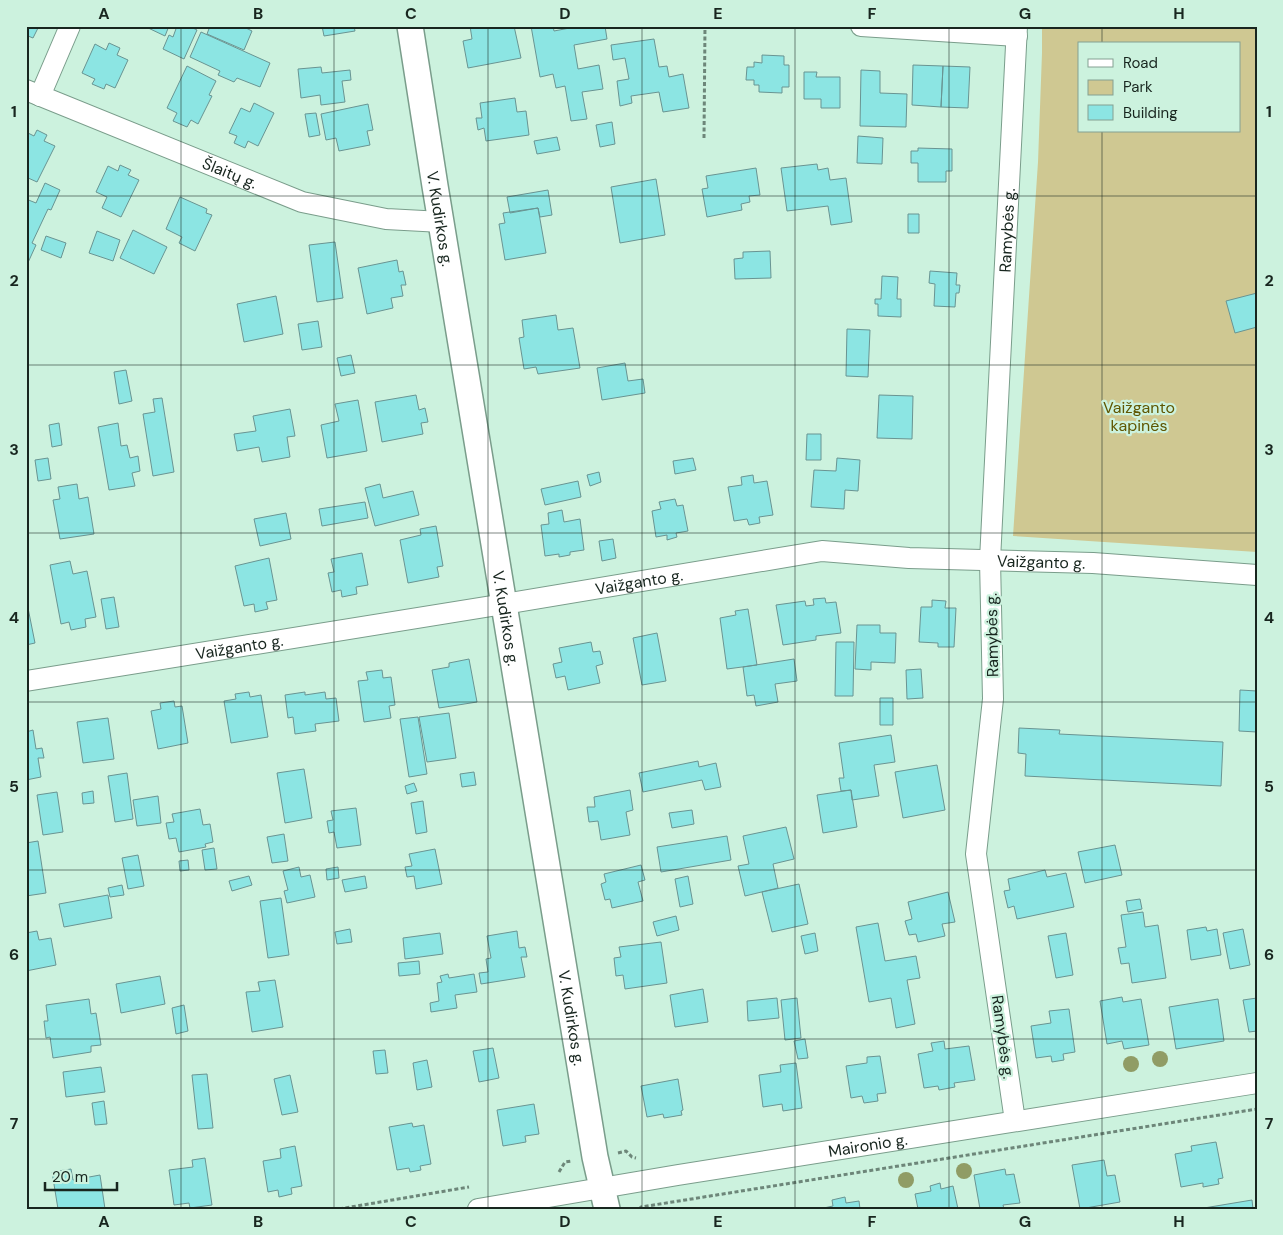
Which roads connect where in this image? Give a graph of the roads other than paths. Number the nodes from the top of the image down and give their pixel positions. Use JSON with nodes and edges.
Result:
{"nodes":[{"id":1,"x":70,"y":26,"type":"edge"},
{"id":2,"x":410,"y":26,"type":"edge"},
{"id":3,"x":861,"y":26,"type":"edge"},
{"id":4,"x":1017,"y":31,"type":"edge"},
{"id":5,"x":33,"y":93,"type":"edge"},
{"id":6,"x":442,"y":222,"type":"junction"},
{"id":7,"x":990,"y":560,"type":"junction"},
{"id":8,"x":1257,"y":575,"type":"edge"},
{"id":9,"x":504,"y":604,"type":"junction"},
{"id":10,"x":26,"y":681,"type":"edge"},
{"id":11,"x":1257,"y":1082,"type":"edge"},
{"id":12,"x":1015,"y":1121,"type":"junction"},
{"id":13,"x":604,"y":1199,"type":"edge"},
{"id":14,"x":478,"y":1209,"type":"edge"}],
"edges":[{"from":1,"to":5,"type":"street"},
{"from":2,"to":6,"type":"street","name":"V. Kudirkos g."},
{"from":3,"to":4,"type":"street"},
{"from":4,"to":7,"type":"street","name":"Ramybės g."},
{"from":5,"to":6,"type":"street","name":"Šlaitų g."},
{"from":6,"to":9,"type":"street","name":"V. Kudirkos g."},
{"from":7,"to":8,"type":"street","name":"Vaižganto g."},
{"from":7,"to":9,"type":"street","name":"Vaižganto g."},
{"from":7,"to":12,"type":"street","name":"Ramybės g."},
{"from":9,"to":10,"type":"street","name":"Vaižganto g."},
{"from":9,"to":13,"type":"street","name":"V. Kudirkos g."},
{"from":11,"to":12,"type":"street","name":"Maironio g."},
{"from":12,"to":13,"type":"street","name":"Maironio g."},
{"from":13,"to":14,"type":"street","name":"Maironio g."}]}
